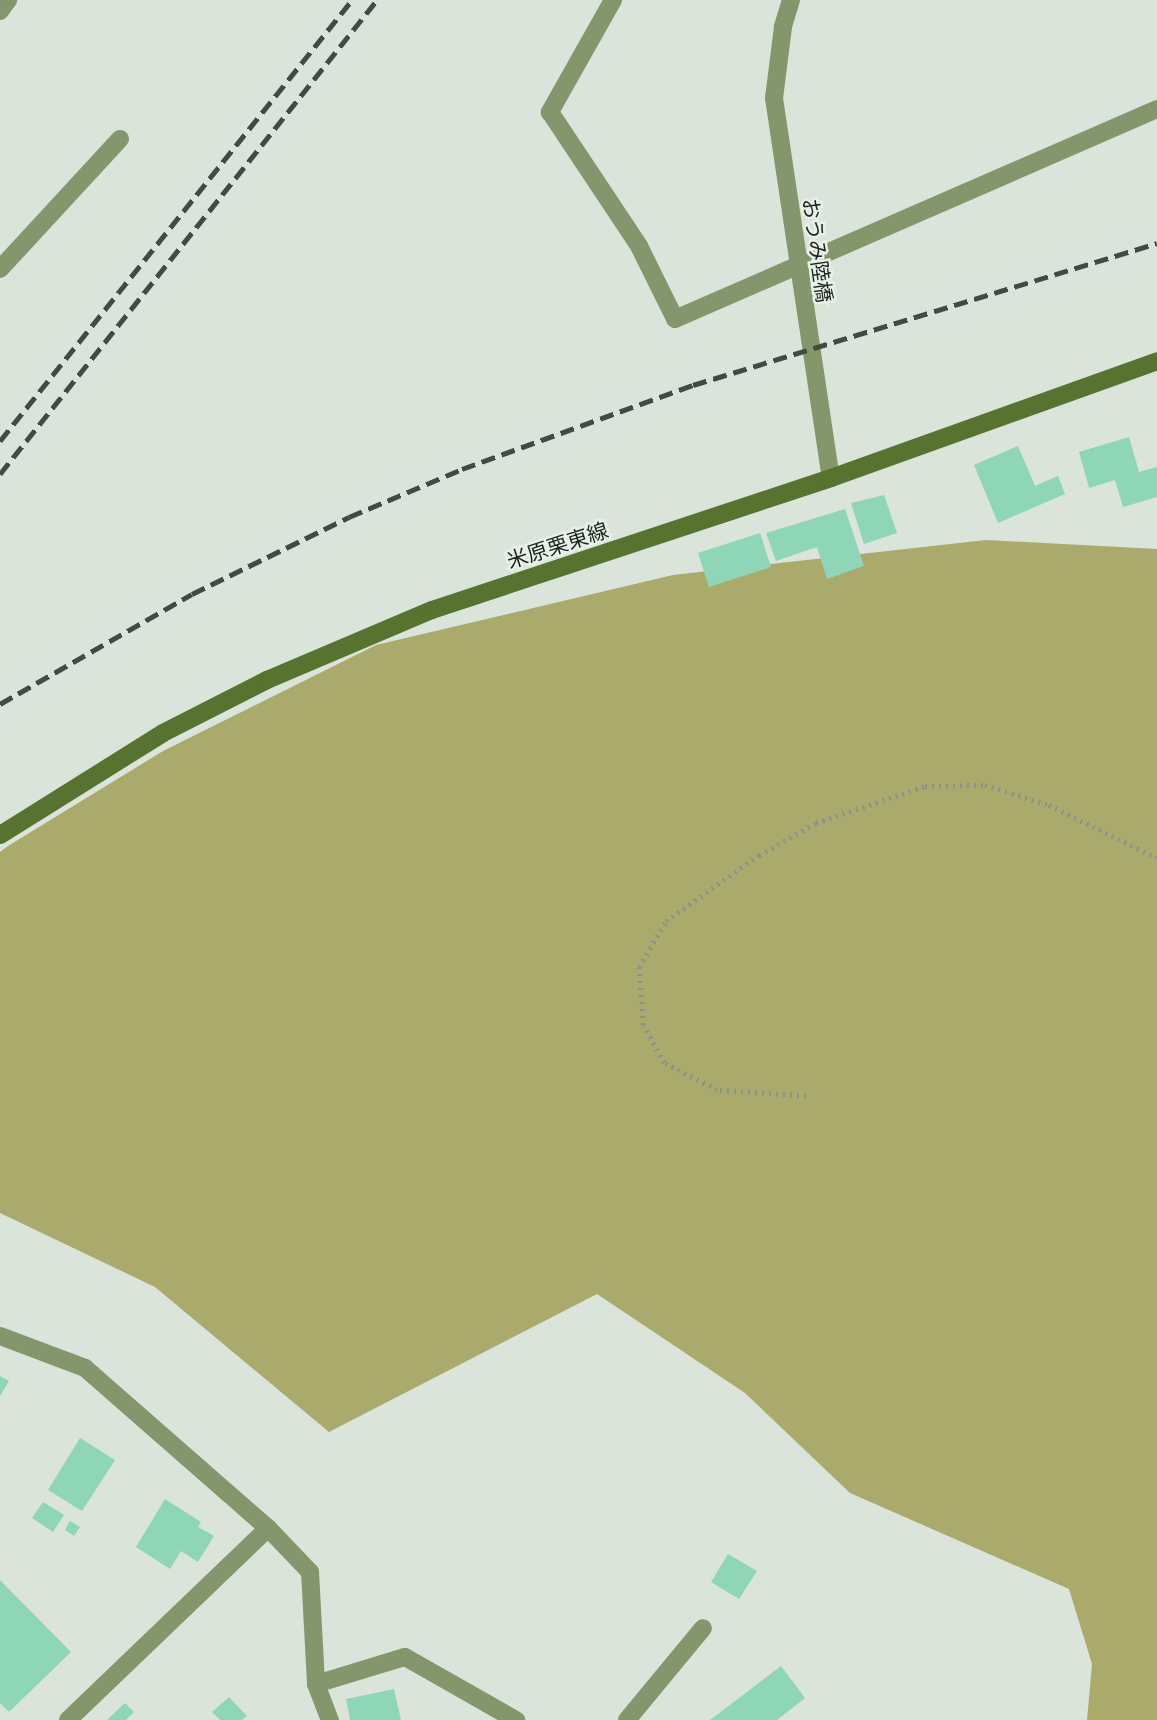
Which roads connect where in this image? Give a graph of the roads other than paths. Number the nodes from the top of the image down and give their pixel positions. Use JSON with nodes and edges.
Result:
{"nodes":[{"id":1,"x":8,"y":0,"type":"edge"},
{"id":2,"x":613,"y":0,"type":"edge"},
{"id":3,"x":791,"y":0,"type":"edge"},
{"id":4,"x":0,"y":11,"type":"edge"},
{"id":5,"x":1157,"y":109,"type":"edge"},
{"id":6,"x":120,"y":139,"type":"dead end"},
{"id":7,"x":0,"y":270,"type":"edge"},
{"id":8,"x":1157,"y":361,"type":"edge"},
{"id":9,"x":831,"y":478,"type":"junction"},
{"id":10,"x":0,"y":835,"type":"edge"},
{"id":11,"x":0,"y":1336,"type":"edge"},
{"id":12,"x":268,"y":1528,"type":"junction"},
{"id":13,"x":703,"y":1628,"type":"dead end"},
{"id":14,"x":316,"y":1684,"type":"junction"},
{"id":15,"x":68,"y":1720,"type":"edge"},
{"id":16,"x":330,"y":1720,"type":"edge"},
{"id":17,"x":516,"y":1720,"type":"edge"},
{"id":18,"x":627,"y":1720,"type":"edge"}],
"edges":[{"from":1,"to":4,"type":"street"},
{"from":2,"to":5,"type":"street"},
{"from":3,"to":9,"type":"street","name":"おうみ陸橋"},
{"from":6,"to":7,"type":"street"},
{"from":8,"to":9,"type":"main road","name":"米原栗東線"},
{"from":9,"to":10,"type":"main road","name":"米原栗東線"},
{"from":11,"to":12,"type":"street"},
{"from":12,"to":14,"type":"street"},
{"from":12,"to":15,"type":"street"},
{"from":13,"to":18,"type":"street"},
{"from":14,"to":16,"type":"street"},
{"from":14,"to":17,"type":"street"}]}
